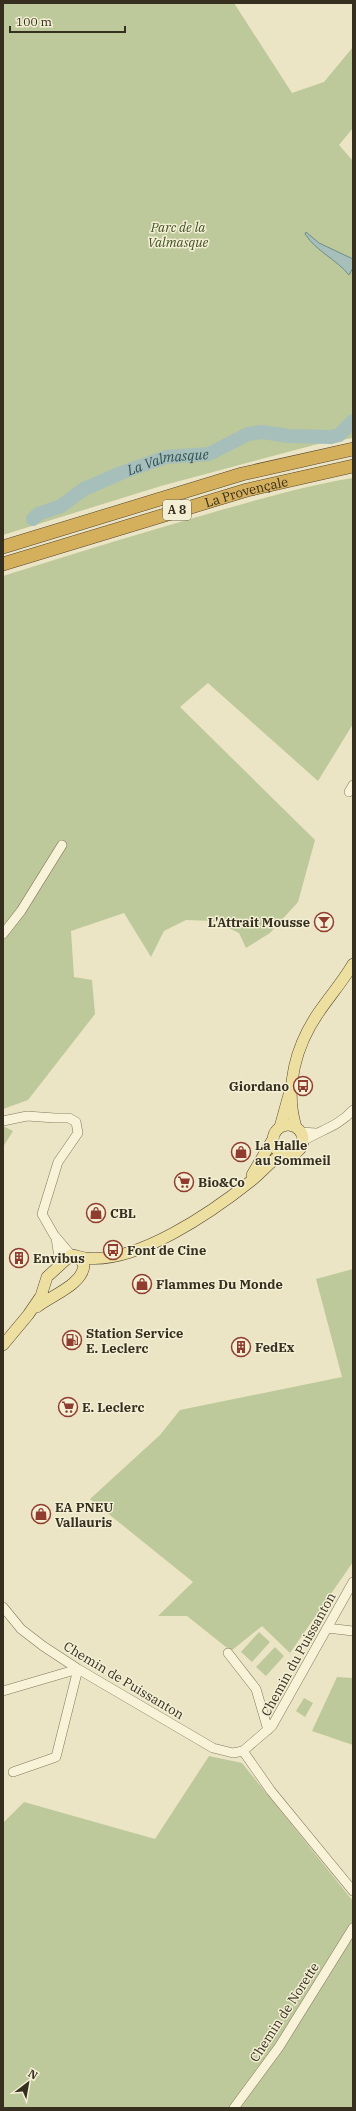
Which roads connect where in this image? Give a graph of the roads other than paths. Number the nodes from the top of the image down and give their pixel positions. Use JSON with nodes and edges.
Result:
{"nodes":[{"id":1,"x":353,"y":449,"type":"edge"},
{"id":2,"x":353,"y":466,"type":"edge"},
{"id":3,"x":3,"y":547,"type":"edge"},
{"id":4,"x":3,"y":564,"type":"edge"},
{"id":5,"x":62,"y":845,"type":"dead end"},
{"id":6,"x":3,"y":934,"type":"edge"},
{"id":7,"x":353,"y":964,"type":"edge"},
{"id":8,"x":291,"y":1086,"type":"junction"},
{"id":9,"x":353,"y":1110,"type":"edge"},
{"id":10,"x":3,"y":1121,"type":"edge"},
{"id":11,"x":280,"y":1127,"type":"junction"},
{"id":12,"x":300,"y":1133,"type":"junction"},
{"id":13,"x":274,"y":1139,"type":"junction"},
{"id":14,"x":283,"y":1153,"type":"junction"},
{"id":15,"x":243,"y":1187,"type":"junction"},
{"id":16,"x":56,"y":1238,"type":"junction"},
{"id":17,"x":75,"y":1256,"type":"junction"},
{"id":18,"x":108,"y":1258,"type":"junction"},
{"id":19,"x":60,"y":1264,"type":"junction"},
{"id":20,"x":82,"y":1273,"type":"junction"},
{"id":21,"x":44,"y":1285,"type":"junction"},
{"id":22,"x":57,"y":1294,"type":"junction"},
{"id":23,"x":28,"y":1315,"type":"junction"},
{"id":24,"x":3,"y":1344,"type":"edge"},
{"id":25,"x":353,"y":1582,"type":"edge"},
{"id":26,"x":3,"y":1607,"type":"edge"},
{"id":27,"x":328,"y":1628,"type":"junction"},
{"id":28,"x":353,"y":1631,"type":"edge"},
{"id":29,"x":228,"y":1653,"type":"dead end"},
{"id":30,"x":78,"y":1669,"type":"junction"},
{"id":31,"x":3,"y":1691,"type":"edge"},
{"id":32,"x":268,"y":1730,"type":"junction"},
{"id":33,"x":243,"y":1751,"type":"junction"},
{"id":34,"x":12,"y":1772,"type":"dead end"},
{"id":35,"x":353,"y":1891,"type":"edge"},
{"id":36,"x":353,"y":1928,"type":"edge"},
{"id":37,"x":234,"y":2108,"type":"edge"}],
"edges":[{"from":1,"to":3,"type":"highway","name":"La Provençale","number":"A 8"},
{"from":2,"to":4,"type":"highway","name":"La Provençale","number":"A 8"},
{"from":5,"to":6,"type":"street"},
{"from":7,"to":8,"type":"main road"},
{"from":8,"to":11,"type":"main road"},
{"from":8,"to":12,"type":"main road"},
{"from":9,"to":12,"type":"street"},
{"from":10,"to":16,"type":"street"},
{"from":11,"to":12,"type":"main road"},
{"from":11,"to":13,"type":"main road"},
{"from":12,"to":14,"type":"main road"},
{"from":13,"to":14,"type":"main road"},
{"from":13,"to":15,"type":"main road"},
{"from":14,"to":15,"type":"main road"},
{"from":15,"to":18,"type":"main road"},
{"from":16,"to":17,"type":"street"},
{"from":16,"to":19,"type":"street"},
{"from":17,"to":18,"type":"main road"},
{"from":17,"to":19,"type":"main road"},
{"from":17,"to":20,"type":"main road"},
{"from":18,"to":20,"type":"main road"},
{"from":19,"to":21,"type":"main road"},
{"from":20,"to":22,"type":"main road"},
{"from":21,"to":22,"type":"main road"},
{"from":21,"to":23,"type":"main road"},
{"from":22,"to":23,"type":"main road"},
{"from":23,"to":24,"type":"main road"},
{"from":25,"to":27,"type":"street","name":"Chemin du Puissanton"},
{"from":26,"to":30,"type":"street","name":"Chemin de Puissanton"},
{"from":27,"to":28,"type":"street"},
{"from":27,"to":32,"type":"street","name":"Chemin du Puissanton"},
{"from":29,"to":32,"type":"street"},
{"from":30,"to":31,"type":"street"},
{"from":30,"to":33,"type":"street","name":"Chemin de Puissanton"},
{"from":30,"to":34,"type":"street"},
{"from":32,"to":33,"type":"street","name":"Chemin du Puissanton"},
{"from":33,"to":35,"type":"street"},
{"from":36,"to":37,"type":"street","name":"Chemin de Norette"}]}
